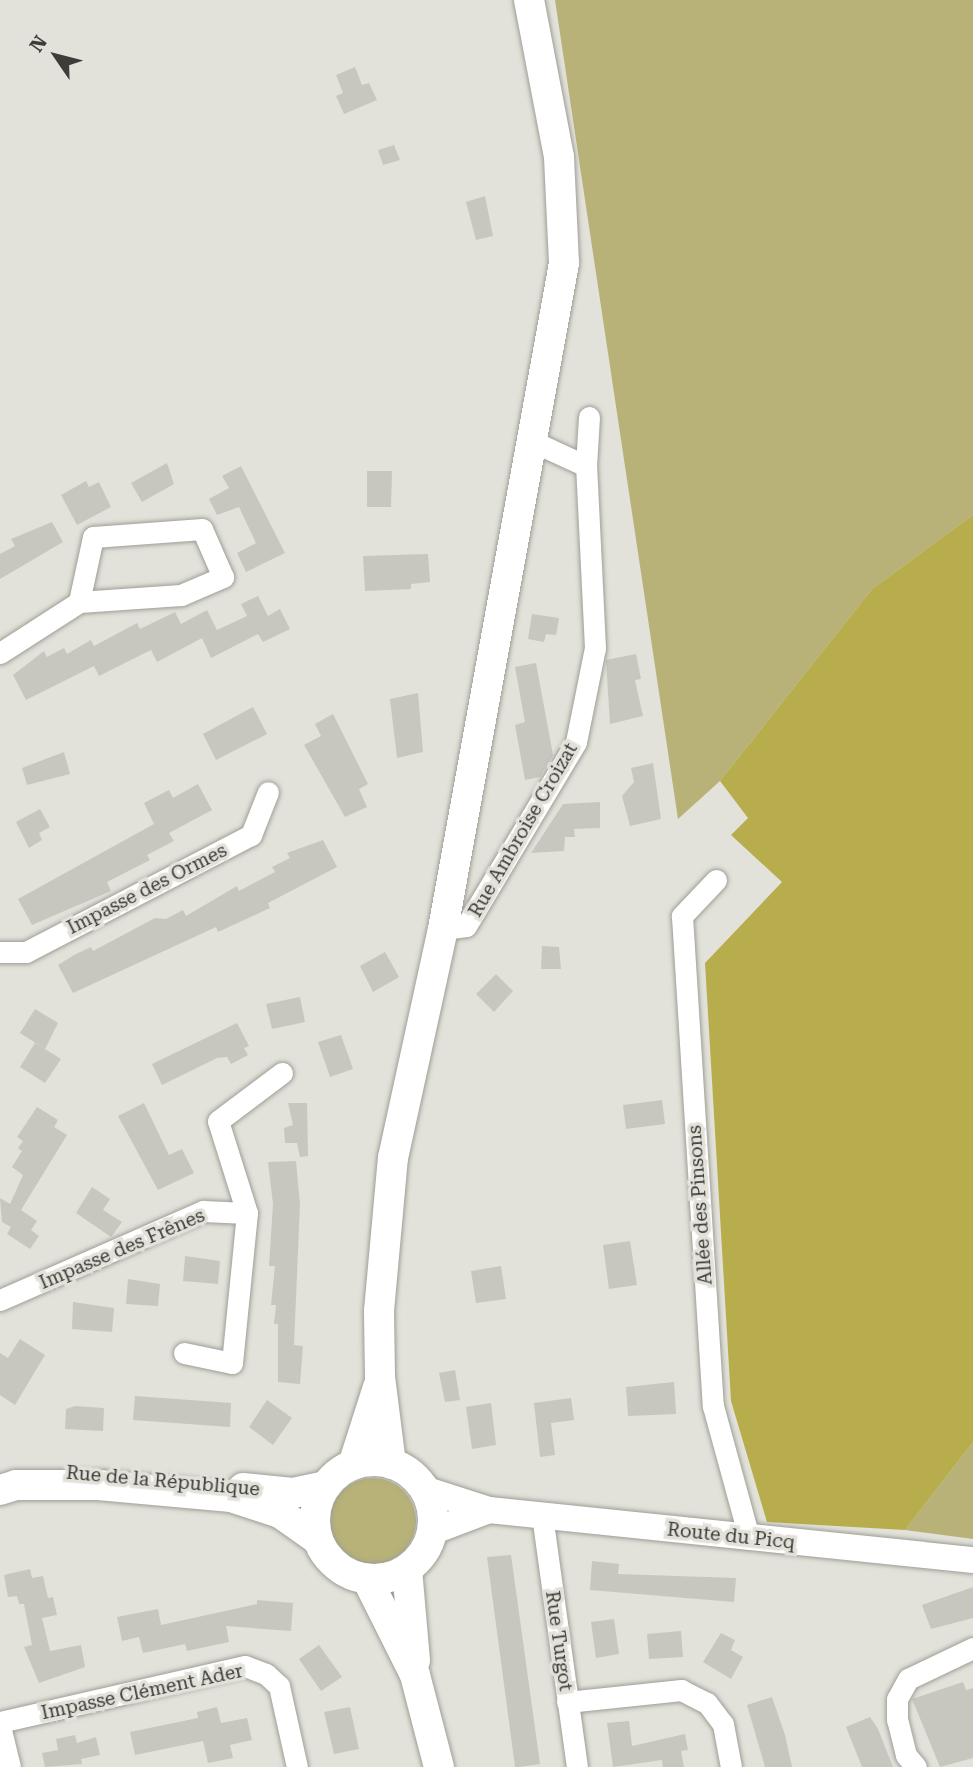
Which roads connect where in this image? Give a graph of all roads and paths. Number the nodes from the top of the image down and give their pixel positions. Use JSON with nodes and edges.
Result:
{"nodes":[{"id":1,"x":529,"y":0,"type":"edge"},
{"id":2,"x":589,"y":417,"type":"dead end"},
{"id":3,"x":534,"y":442,"type":"junction"},
{"id":4,"x":586,"y":466,"type":"junction"},
{"id":5,"x":79,"y":602,"type":"junction"},
{"id":6,"x":0,"y":653,"type":"edge"},
{"id":7,"x":268,"y":792,"type":"dead end"},
{"id":8,"x":716,"y":880,"type":"dead end"},
{"id":9,"x":443,"y":929,"type":"junction"},
{"id":10,"x":0,"y":951,"type":"edge"},
{"id":11,"x":282,"y":1073,"type":"dead end"},
{"id":12,"x":247,"y":1213,"type":"junction"},
{"id":13,"x":0,"y":1300,"type":"edge"},
{"id":14,"x":184,"y":1353,"type":"dead end"},
{"id":15,"x":380,"y":1377,"type":"junction"},
{"id":16,"x":0,"y":1464,"type":"edge"},
{"id":17,"x":391,"y":1464,"type":"junction"},
{"id":18,"x":352,"y":1465,"type":"junction"},
{"id":19,"x":326,"y":1486,"type":"junction"},
{"id":20,"x":424,"y":1489,"type":"junction"},
{"id":21,"x":0,"y":1490,"type":"edge"},
{"id":22,"x":489,"y":1510,"type":"junction"},
{"id":23,"x":542,"y":1515,"type":"junction"},
{"id":24,"x":431,"y":1532,"type":"junction"},
{"id":25,"x":749,"y":1538,"type":"junction"},
{"id":26,"x":317,"y":1539,"type":"junction"},
{"id":27,"x":973,"y":1560,"type":"edge"},
{"id":28,"x":407,"y":1569,"type":"junction"},
{"id":29,"x":367,"y":1579,"type":"junction"},
{"id":30,"x":973,"y":1648,"type":"edge"},
{"id":31,"x":415,"y":1675,"type":"junction"},
{"id":32,"x":567,"y":1702,"type":"junction"},
{"id":33,"x":0,"y":1724,"type":"edge"},
{"id":34,"x":10,"y":1767,"type":"edge"},
{"id":35,"x":297,"y":1767,"type":"edge"},
{"id":36,"x":439,"y":1767,"type":"edge"},
{"id":37,"x":577,"y":1767,"type":"edge"},
{"id":38,"x":731,"y":1767,"type":"edge"},
{"id":39,"x":916,"y":1767,"type":"edge"}],
"edges":[{"from":1,"to":3,"type":"main road"},
{"from":2,"to":4,"type":"street","name":"Rue Ambroise Croizat"},
{"from":3,"to":4,"type":"street"},
{"from":3,"to":9,"type":"main road"},
{"from":4,"to":9,"type":"street","name":"Rue Ambroise Croizat"},
{"from":5,"to":5,"type":"street"},
{"from":5,"to":6,"type":"street"},
{"from":7,"to":10,"type":"street","name":"Impasse des Ormes"},
{"from":8,"to":25,"type":"street","name":"Allée des Pinsons"},
{"from":9,"to":15,"type":"main road"},
{"from":11,"to":12,"type":"street"},
{"from":12,"to":13,"type":"street","name":"Impasse des Frênes"},
{"from":12,"to":14,"type":"street"},
{"from":15,"to":17,"type":"main road"},
{"from":15,"to":18,"type":"main road"},
{"from":16,"to":19,"type":"main road","name":"Rue de la République"},
{"from":17,"to":18,"type":"main road"},
{"from":17,"to":20,"type":"main road"},
{"from":18,"to":19,"type":"main road"},
{"from":19,"to":26,"type":"main road"},
{"from":20,"to":22,"type":"street","name":"Route du Picq"},
{"from":20,"to":24,"type":"main road"},
{"from":21,"to":26,"type":"main road","name":"Rue de la République"},
{"from":22,"to":23,"type":"street","name":"Route du Picq"},
{"from":22,"to":24,"type":"street","name":"Route du Picq"},
{"from":23,"to":25,"type":"street","name":"Route du Picq"},
{"from":23,"to":32,"type":"street","name":"Rue Turgot"},
{"from":24,"to":28,"type":"main road"},
{"from":25,"to":27,"type":"street","name":"Route du Picq"},
{"from":26,"to":29,"type":"main road"},
{"from":28,"to":29,"type":"main road"},
{"from":28,"to":31,"type":"main road"},
{"from":29,"to":31,"type":"main road"},
{"from":30,"to":39,"type":"street"},
{"from":31,"to":36,"type":"main road"},
{"from":32,"to":37,"type":"street","name":"Rue Turgot"},
{"from":32,"to":38,"type":"street"},
{"from":33,"to":34,"type":"street"},
{"from":33,"to":35,"type":"street","name":"Impasse Clément Ader"}]}
